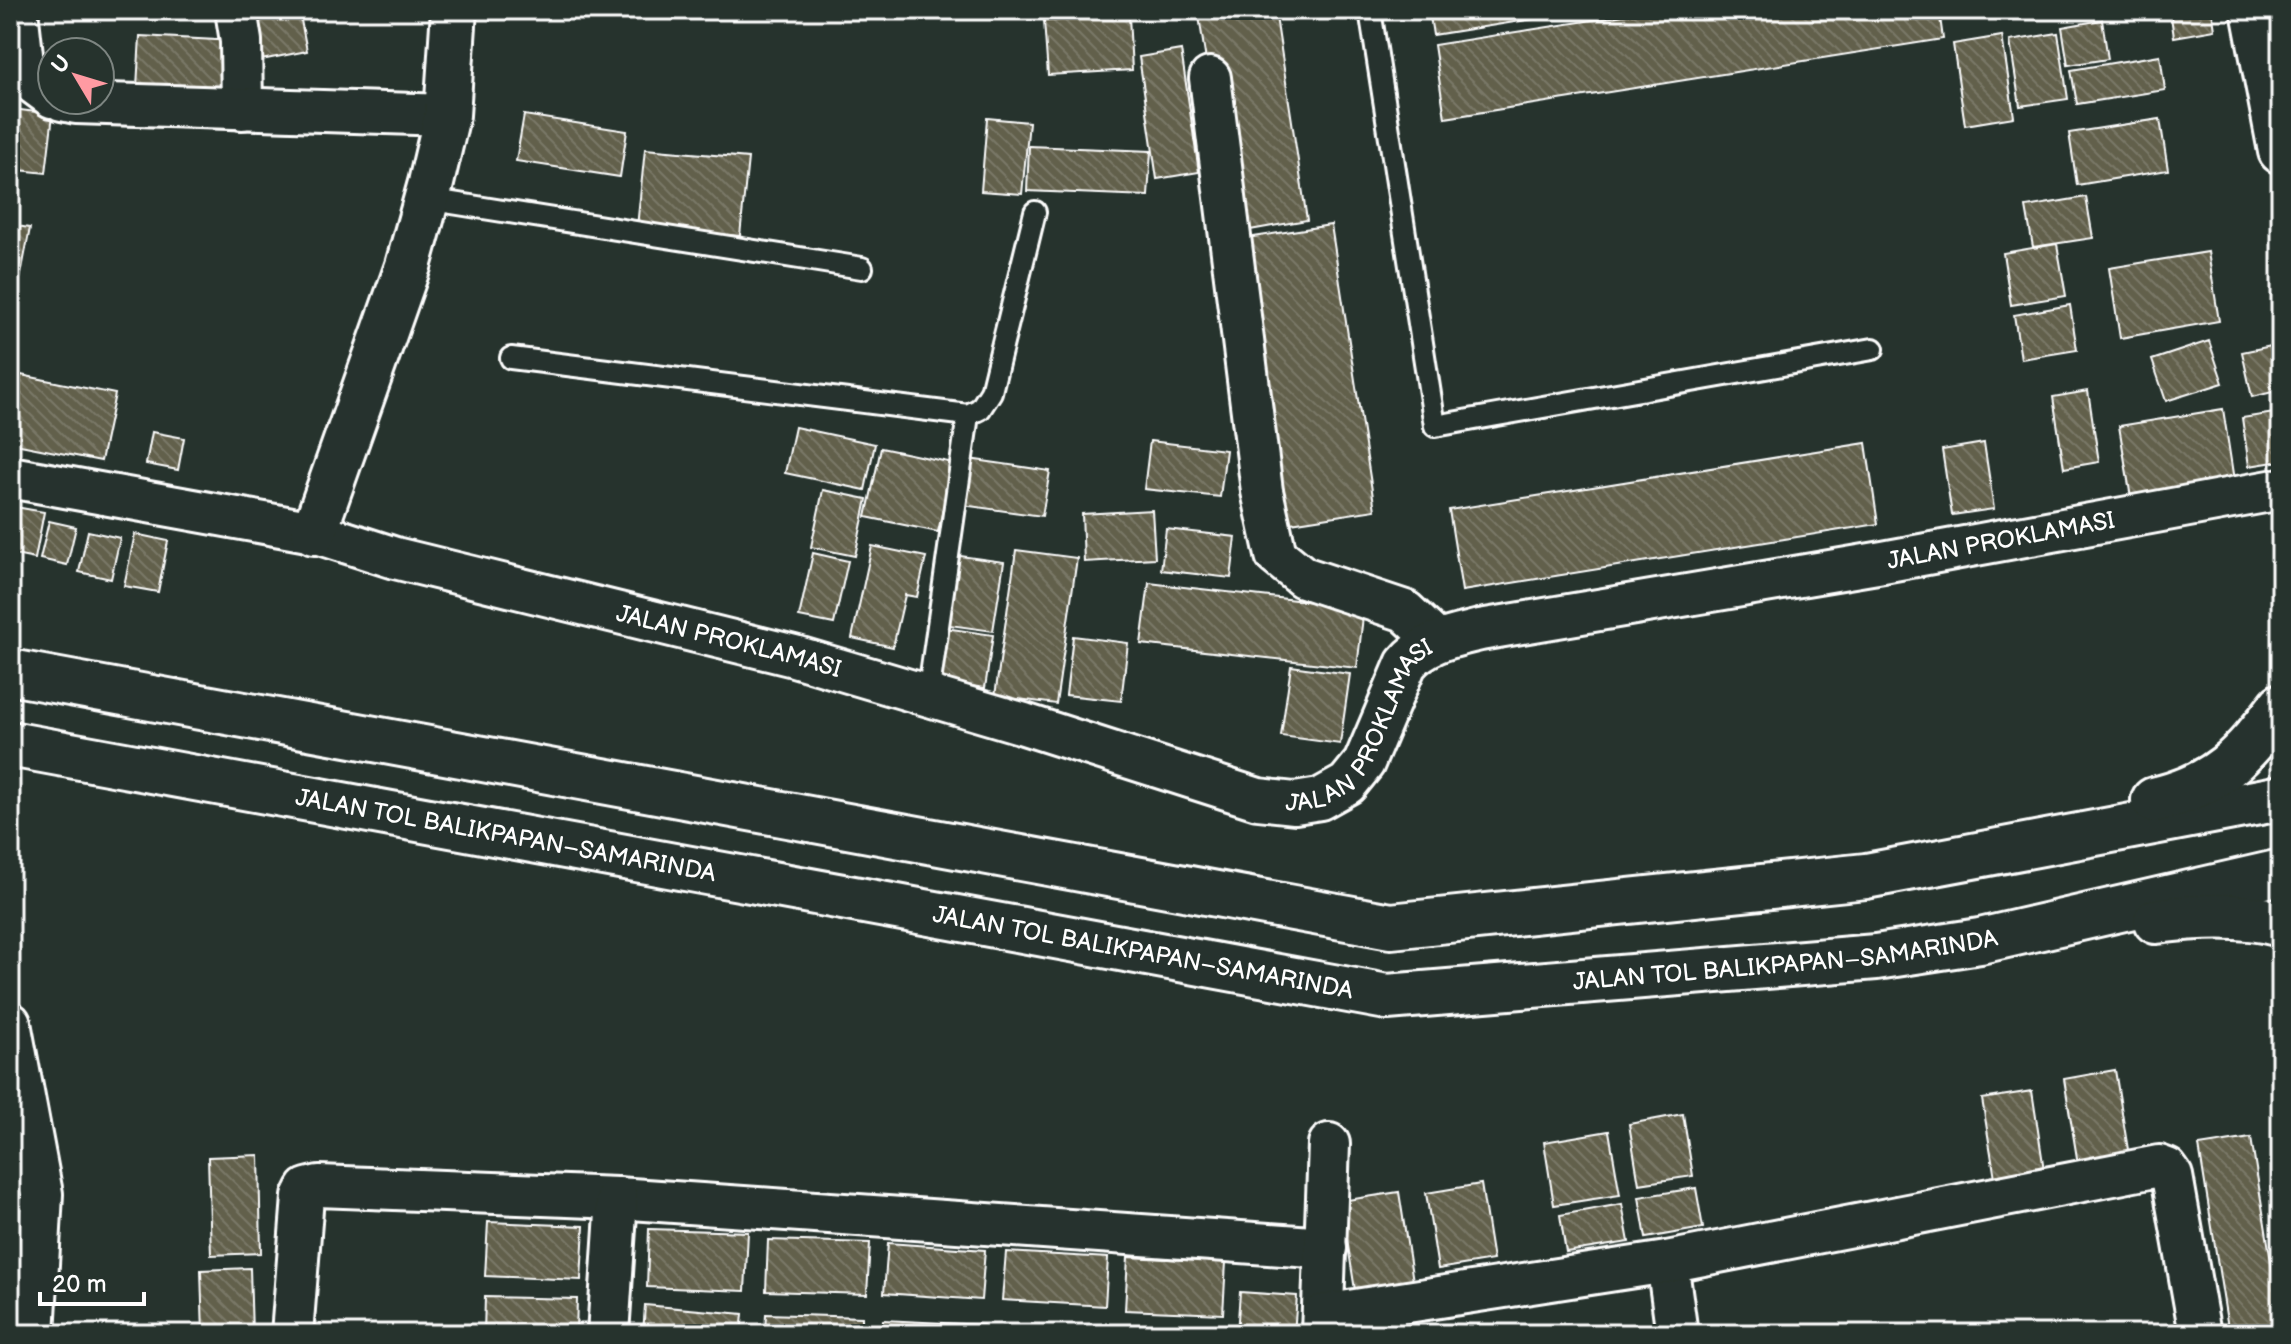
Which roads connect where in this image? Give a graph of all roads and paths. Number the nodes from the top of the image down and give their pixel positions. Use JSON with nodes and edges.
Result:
{"nodes":[{"id":1,"x":17,"y":10,"type":"edge"},
{"id":2,"x":236,"y":10,"type":"edge"},
{"id":3,"x":454,"y":10,"type":"edge"},
{"id":4,"x":1370,"y":10,"type":"edge"},
{"id":5,"x":2254,"y":10,"type":"edge"},
{"id":6,"x":1210,"y":78,"type":"dead end"},
{"id":7,"x":36,"y":88,"type":"edge"},
{"id":8,"x":116,"y":104,"type":"edge"},
{"id":9,"x":242,"y":109,"type":"junction"},
{"id":10,"x":447,"y":115,"type":"junction"},
{"id":11,"x":2281,"y":151,"type":"edge"},
{"id":12,"x":427,"y":199,"type":"junction"},
{"id":13,"x":1035,"y":212,"type":"dead end"},
{"id":14,"x":862,"y":268,"type":"dead end"},
{"id":15,"x":1873,"y":349,"type":"dead end"},
{"id":16,"x":511,"y":358,"type":"dead end"},
{"id":17,"x":968,"y":415,"type":"junction"},
{"id":18,"x":10,"y":477,"type":"edge"},
{"id":19,"x":2281,"y":489,"type":"edge"},
{"id":20,"x":314,"y":532,"type":"junction"},
{"id":21,"x":1437,"y":641,"type":"junction"},
{"id":22,"x":10,"y":672,"type":"edge"},
{"id":23,"x":928,"y":696,"type":"junction"},
{"id":24,"x":2281,"y":706,"type":"edge"},
{"id":25,"x":10,"y":744,"type":"edge"},
{"id":26,"x":2281,"y":798,"type":"edge"},
{"id":27,"x":2281,"y":872,"type":"edge"},
{"id":28,"x":1866,"y":876,"type":"junction"},
{"id":29,"x":2281,"y":924,"type":"edge"},
{"id":30,"x":1980,"y":941,"type":"junction"},
{"id":31,"x":10,"y":1023,"type":"edge"},
{"id":32,"x":1329,"y":1144,"type":"dead end"},
{"id":33,"x":617,"y":1198,"type":"junction"},
{"id":34,"x":1326,"y":1248,"type":"junction"},
{"id":35,"x":1667,"y":1262,"type":"junction"},
{"id":36,"x":1328,"y":1328,"type":"edge"},
{"id":37,"x":34,"y":1334,"type":"edge"},
{"id":38,"x":292,"y":1334,"type":"edge"},
{"id":39,"x":608,"y":1334,"type":"edge"},
{"id":40,"x":1677,"y":1334,"type":"edge"},
{"id":41,"x":2200,"y":1334,"type":"edge"}],
"edges":[{"from":1,"to":7,"type":"street"},
{"from":2,"to":9,"type":"street"},
{"from":3,"to":10,"type":"main road"},
{"from":4,"to":15,"type":"lane"},
{"from":5,"to":11,"type":"main road"},
{"from":6,"to":21,"type":"street"},
{"from":8,"to":9,"type":"street"},
{"from":9,"to":10,"type":"street"},
{"from":10,"to":12,"type":"main road"},
{"from":12,"to":14,"type":"lane"},
{"from":12,"to":20,"type":"main road"},
{"from":13,"to":17,"type":"lane"},
{"from":16,"to":17,"type":"lane"},
{"from":17,"to":23,"type":"lane"},
{"from":18,"to":20,"type":"street","name":"JALAN PROKLAMASI"},
{"from":19,"to":21,"type":"street","name":"JALAN PROKLAMASI"},
{"from":20,"to":23,"type":"street","name":"JALAN PROKLAMASI"},
{"from":21,"to":23,"type":"street","name":"JALAN PROKLAMASI"},
{"from":22,"to":28,"type":"main road"},
{"from":24,"to":28,"type":"main road"},
{"from":25,"to":30,"type":"main road","name":"JALAN TOL BALIKPAPAN–SAMARINDA"},
{"from":26,"to":28,"type":"main road"},
{"from":27,"to":30,"type":"main road","name":"JALAN TOL BALIKPAPAN–SAMARINDA"},
{"from":29,"to":30,"type":"main road"},
{"from":31,"to":37,"type":"street"},
{"from":32,"to":34,"type":"street"},
{"from":33,"to":34,"type":"street"},
{"from":33,"to":38,"type":"street"},
{"from":33,"to":39,"type":"street"},
{"from":34,"to":36,"type":"street"},
{"from":35,"to":36,"type":"street"},
{"from":35,"to":40,"type":"street"},
{"from":35,"to":41,"type":"street"}]}
